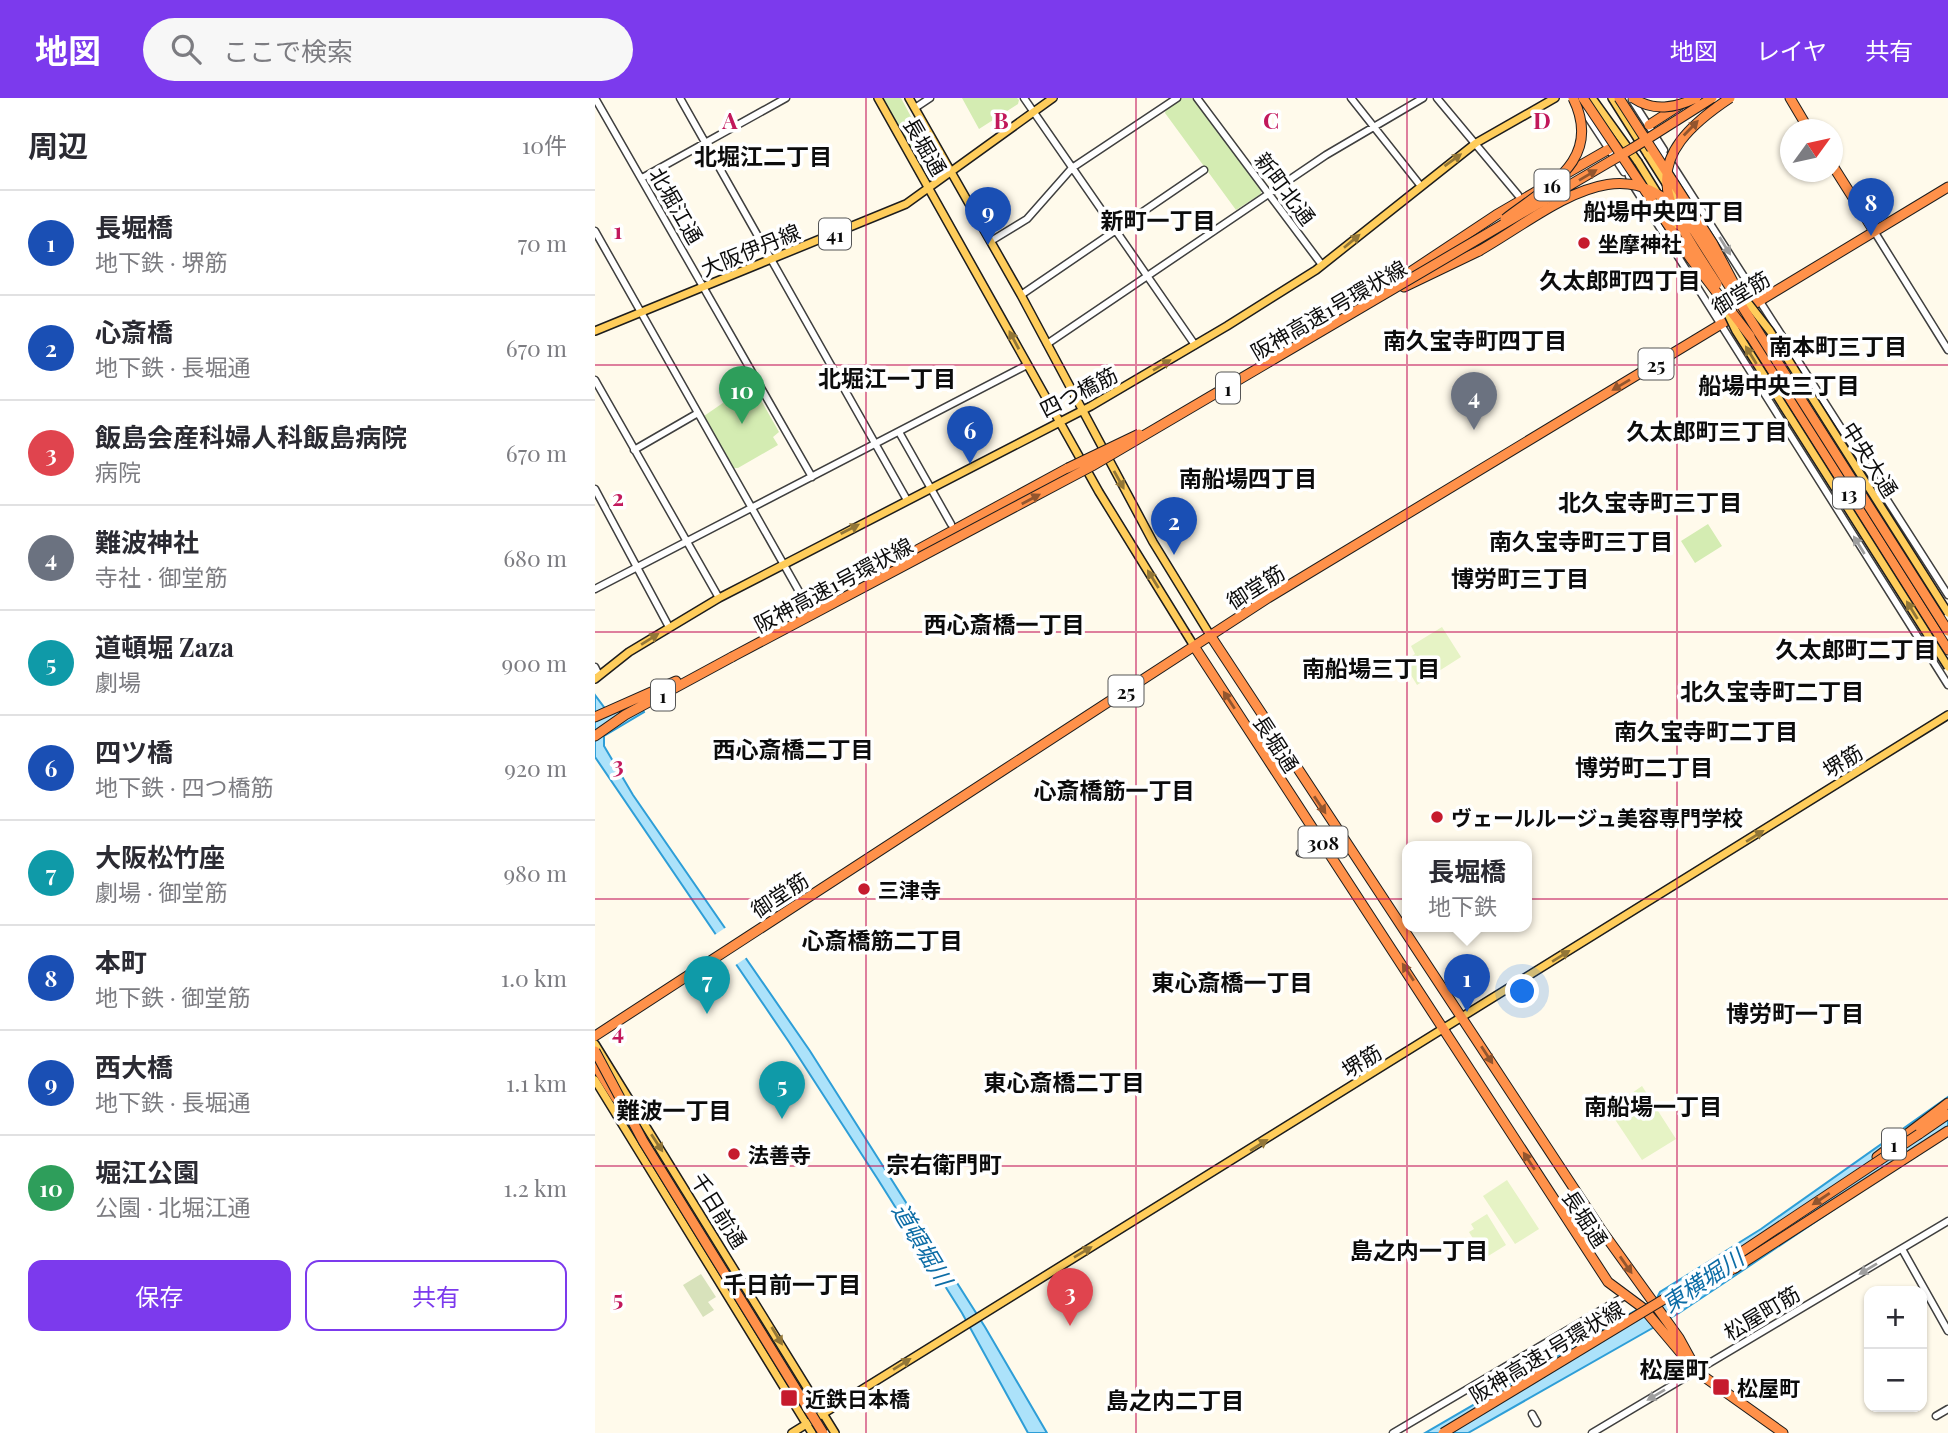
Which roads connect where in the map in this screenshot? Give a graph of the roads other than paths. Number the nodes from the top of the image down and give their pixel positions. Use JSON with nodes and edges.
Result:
{"nodes":[{"id":1,"x":595,"y":98,"type":"edge"},
{"id":2,"x":680,"y":98,"type":"edge"},
{"id":3,"x":786,"y":98,"type":"edge"},
{"id":4,"x":878,"y":98,"type":"edge"},
{"id":5,"x":909,"y":98,"type":"edge"},
{"id":6,"x":930,"y":98,"type":"edge"},
{"id":7,"x":1024,"y":98,"type":"edge"},
{"id":8,"x":1053,"y":98,"type":"edge"},
{"id":9,"x":1177,"y":98,"type":"edge"},
{"id":10,"x":1197,"y":98,"type":"edge"},
{"id":11,"x":1351,"y":98,"type":"edge"},
{"id":12,"x":1423,"y":98,"type":"edge"},
{"id":13,"x":1437,"y":98,"type":"edge"},
{"id":14,"x":1555,"y":98,"type":"edge"},
{"id":15,"x":1574,"y":98,"type":"edge"},
{"id":16,"x":1583,"y":98,"type":"edge"},
{"id":17,"x":1592,"y":98,"type":"edge"},
{"id":18,"x":1612,"y":98,"type":"edge"},
{"id":19,"x":1619,"y":98,"type":"edge"},
{"id":20,"x":1632,"y":98,"type":"edge"},
{"id":21,"x":1690,"y":98,"type":"edge"},
{"id":22,"x":1696,"y":98,"type":"edge"},
{"id":23,"x":1712,"y":98,"type":"edge"},
{"id":24,"x":1730,"y":98,"type":"edge"},
{"id":25,"x":1790,"y":98,"type":"edge"},
{"id":26,"x":915,"y":108,"type":"junction"},
{"id":27,"x":1033,"y":111,"type":"junction"},
{"id":28,"x":1624,"y":116,"type":"junction"},
{"id":29,"x":1802,"y":119,"type":"edge"},
{"id":30,"x":1610,"y":125,"type":"junction"},
{"id":31,"x":1649,"y":125,"type":"junction"},
{"id":32,"x":1374,"y":126,"type":"junction"},
{"id":33,"x":705,"y":143,"type":"junction"},
{"id":34,"x":1476,"y":144,"type":"junction"},
{"id":35,"x":1609,"y":149,"type":"junction"},
{"id":36,"x":1668,"y":158,"type":"junction"},
{"id":37,"x":1072,"y":168,"type":"junction"},
{"id":38,"x":1203,"y":170,"type":"dead end"},
{"id":39,"x":951,"y":172,"type":"junction"},
{"id":40,"x":642,"y":178,"type":"junction"},
{"id":41,"x":1631,"y":182,"type":"junction"},
{"id":42,"x":1842,"y":182,"type":"edge"},
{"id":43,"x":1420,"y":185,"type":"junction"},
{"id":44,"x":1948,"y":187,"type":"edge"},
{"id":45,"x":930,"y":188,"type":"junction"},
{"id":46,"x":1269,"y":195,"type":"junction"},
{"id":47,"x":1518,"y":195,"type":"dead end"},
{"id":48,"x":1116,"y":230,"type":"junction"},
{"id":49,"x":595,"y":231,"type":"edge"},
{"id":50,"x":1874,"y":231,"type":"junction"},
{"id":51,"x":991,"y":241,"type":"junction"},
{"id":52,"x":1473,"y":243,"type":"junction"},
{"id":53,"x":771,"y":259,"type":"junction"},
{"id":54,"x":1322,"y":265,"type":"junction"},
{"id":55,"x":1147,"y":276,"type":"junction"},
{"id":56,"x":704,"y":286,"type":"junction"},
{"id":57,"x":1021,"y":295,"type":"junction"},
{"id":58,"x":1383,"y":297,"type":"junction"},
{"id":59,"x":1761,"y":300,"type":"junction"},
{"id":60,"x":641,"y":312,"type":"junction"},
{"id":61,"x":1721,"y":323,"type":"junction"},
{"id":62,"x":595,"y":331,"type":"edge"},
{"id":63,"x":1324,"y":331,"type":"junction"},
{"id":64,"x":1753,"y":332,"type":"junction"},
{"id":65,"x":1047,"y":344,"type":"junction"},
{"id":66,"x":1195,"y":345,"type":"junction"},
{"id":67,"x":1948,"y":350,"type":"edge"},
{"id":68,"x":1027,"y":365,"type":"junction"},
{"id":69,"x":595,"y":380,"type":"edge"},
{"id":70,"x":1081,"y":411,"type":"junction"},
{"id":71,"x":1187,"y":412,"type":"junction"},
{"id":72,"x":698,"y":413,"type":"junction"},
{"id":73,"x":1059,"y":421,"type":"junction"},
{"id":74,"x":899,"y":432,"type":"junction"},
{"id":75,"x":876,"y":444,"type":"junction"},
{"id":76,"x":634,"y":450,"type":"junction"},
{"id":77,"x":812,"y":477,"type":"junction"},
{"id":78,"x":930,"y":488,"type":"junction"},
{"id":79,"x":595,"y":489,"type":"edge"},
{"id":80,"x":907,"y":500,"type":"junction"},
{"id":81,"x":752,"y":508,"type":"junction"},
{"id":82,"x":951,"y":524,"type":"dead end"},
{"id":83,"x":686,"y":541,"type":"junction"},
{"id":84,"x":783,"y":564,"type":"junction"},
{"id":85,"x":635,"y":568,"type":"junction"},
{"id":86,"x":865,"y":570,"type":"dead end"},
{"id":87,"x":595,"y":589,"type":"edge"},
{"id":88,"x":1948,"y":595,"type":"edge"},
{"id":89,"x":719,"y":598,"type":"junction"},
{"id":90,"x":805,"y":602,"type":"dead end"},
{"id":91,"x":1948,"y":613,"type":"edge"},
{"id":92,"x":669,"y":627,"type":"junction"},
{"id":93,"x":1948,"y":631,"type":"edge"},
{"id":94,"x":1210,"y":635,"type":"junction"},
{"id":95,"x":1194,"y":646,"type":"junction"},
{"id":96,"x":1948,"y":650,"type":"edge"},
{"id":97,"x":732,"y":657,"type":"junction"},
{"id":98,"x":595,"y":667,"type":"edge"},
{"id":99,"x":1948,"y":667,"type":"edge"},
{"id":100,"x":597,"y":677,"type":"edge"},
{"id":101,"x":1948,"y":685,"type":"edge"},
{"id":102,"x":598,"y":715,"type":"edge"},
{"id":103,"x":1948,"y":715,"type":"edge"},
{"id":104,"x":595,"y":736,"type":"edge"},
{"id":105,"x":1338,"y":830,"type":"junction"},
{"id":106,"x":1321,"y":840,"type":"junction"},
{"id":107,"x":1300,"y":853,"type":"dead end"},
{"id":108,"x":1402,"y":927,"type":"edge"},
{"id":109,"x":1405,"y":932,"type":"edge"},
{"id":110,"x":1462,"y":1018,"type":"junction"},
{"id":111,"x":1444,"y":1029,"type":"junction"},
{"id":112,"x":595,"y":1036,"type":"edge"},
{"id":113,"x":595,"y":1044,"type":"edge"},
{"id":114,"x":595,"y":1051,"type":"edge"},
{"id":115,"x":595,"y":1065,"type":"edge"},
{"id":116,"x":595,"y":1080,"type":"edge"},
{"id":117,"x":1948,"y":1103,"type":"edge"},
{"id":118,"x":1948,"y":1115,"type":"edge"},
{"id":119,"x":1948,"y":1131,"type":"edge"},
{"id":120,"x":643,"y":1141,"type":"junction"},
{"id":121,"x":1840,"y":1186,"type":"junction"},
{"id":122,"x":1948,"y":1221,"type":"edge"},
{"id":123,"x":1902,"y":1249,"type":"junction"},
{"id":124,"x":1625,"y":1296,"type":"junction"},
{"id":125,"x":1619,"y":1329,"type":"junction"},
{"id":126,"x":1948,"y":1331,"type":"edge"},
{"id":127,"x":1696,"y":1371,"type":"junction"},
{"id":128,"x":1948,"y":1409,"type":"edge"},
{"id":129,"x":823,"y":1413,"type":"junction"},
{"id":130,"x":1532,"y":1414,"type":"dead end"},
{"id":131,"x":1936,"y":1416,"type":"dead end"},
{"id":132,"x":1537,"y":1423,"type":"dead end"},
{"id":133,"x":807,"y":1424,"type":"junction"},
{"id":134,"x":792,"y":1433,"type":"edge"},
{"id":135,"x":812,"y":1433,"type":"edge"},
{"id":136,"x":823,"y":1433,"type":"edge"},
{"id":137,"x":835,"y":1433,"type":"edge"},
{"id":138,"x":1393,"y":1433,"type":"edge"},
{"id":139,"x":1444,"y":1433,"type":"edge"},
{"id":140,"x":1592,"y":1433,"type":"edge"},
{"id":141,"x":1783,"y":1433,"type":"edge"}],
"edges":[{"from":1,"to":40,"type":"street","name":"北堀江通"},
{"from":2,"to":33,"type":"street"},
{"from":3,"to":33,"type":"street"},
{"from":4,"to":45,"type":"main road","name":"長堀通"},
{"from":5,"to":26,"type":"main road","name":"長堀通"},
{"from":6,"to":26,"type":"street"},
{"from":7,"to":27,"type":"street"},
{"from":8,"to":27,"type":"main road","name":"大阪伊丹線","number":"41"},
{"from":9,"to":37,"type":"street"},
{"from":10,"to":46,"type":"street","name":"新町北通"},
{"from":11,"to":32,"type":"street"},
{"from":12,"to":32,"type":"street"},
{"from":13,"to":34,"type":"street"},
{"from":14,"to":34,"type":"main road","name":"四つ橋筋"},
{"from":15,"to":35,"type":"street"},
{"from":15,"to":52,"type":"highway","number":"16","bridge":true},
{"from":16,"to":64,"type":"highway","bridge":true},
{"from":17,"to":30,"type":"main road"},
{"from":18,"to":28,"type":"main road","name":"中央大通"},
{"from":19,"to":64,"type":"highway","bridge":true},
{"from":20,"to":22,"type":"highway","bridge":true},
{"from":20,"to":31,"type":"street"},
{"from":21,"to":31,"type":"highway"},
{"from":52,"to":23,"type":"highway","name":"阪神高速1号環状線","number":"1","one_way":true,"bridge":true},
{"from":64,"to":24,"type":"highway","one_way":true,"bridge":true},
{"from":25,"to":29,"type":"highway"},
{"from":26,"to":39,"type":"main road","name":"長堀通"},
{"from":27,"to":37,"type":"street"},
{"from":27,"to":39,"type":"main road","name":"大阪伊丹線","number":"41"},
{"from":28,"to":36,"type":"street","name":"中央大通"},
{"from":28,"to":91,"type":"main road","name":"中央大通","bridge":true},
{"from":30,"to":41,"type":"street"},
{"from":99,"to":30,"type":"main road","one_way":true,"bridge":true},
{"from":31,"to":36,"type":"street"},
{"from":32,"to":43,"type":"street"},
{"from":32,"to":46,"type":"street"},
{"from":33,"to":40,"type":"street"},
{"from":33,"to":53,"type":"street"},
{"from":43,"to":34,"type":"main road","name":"四つ橋筋","one_way":true},
{"from":34,"to":47,"type":"street"},
{"from":35,"to":41,"type":"street"},
{"from":35,"to":63,"type":"highway","bridge":true},
{"from":36,"to":59,"type":"street","name":"中央大通","one_way":true},
{"from":37,"to":48,"type":"street"},
{"from":37,"to":51,"type":"street"},
{"from":38,"to":48,"type":"street"},
{"from":39,"to":45,"type":"main road","name":"大阪伊丹線","number":"41"},
{"from":39,"to":51,"type":"main road","name":"長堀通"},
{"from":40,"to":56,"type":"street","name":"北堀江通"},
{"from":41,"to":61,"type":"street"},
{"from":42,"to":50,"type":"highway"},
{"from":54,"to":43,"type":"main road","name":"四つ橋筋","one_way":true},
{"from":44,"to":50,"type":"highway","name":"御堂筋","number":"25"},
{"from":45,"to":53,"type":"main road","name":"大阪伊丹線","number":"41"},
{"from":68,"to":45,"type":"main road","name":"長堀通","one_way":true},
{"from":46,"to":54,"type":"street","name":"新町北通"},
{"from":46,"to":55,"type":"street"},
{"from":48,"to":55,"type":"street"},
{"from":48,"to":57,"type":"street"},
{"from":49,"to":60,"type":"street"},
{"from":50,"to":59,"type":"highway","name":"御堂筋","number":"25"},
{"from":50,"to":67,"type":"street"},
{"from":51,"to":57,"type":"main road","name":"長堀通"},
{"from":52,"to":58,"type":"highway","name":"阪神高速1号環状線","number":"1","bridge":true},
{"from":53,"to":56,"type":"main road","name":"大阪伊丹線","number":"41"},
{"from":53,"to":75,"type":"street"},
{"from":54,"to":66,"type":"main road","name":"四つ橋筋"},
{"from":55,"to":65,"type":"street"},
{"from":55,"to":66,"type":"street"},
{"from":56,"to":60,"type":"main road","name":"大阪伊丹線","number":"41"},
{"from":56,"to":77,"type":"street","name":"北堀江通"},
{"from":57,"to":65,"type":"main road","name":"長堀通"},
{"from":58,"to":63,"type":"highway","name":"阪神高速1号環状線","number":"1","bridge":true},
{"from":58,"to":64,"type":"highway","number":"13","bridge":true},
{"from":59,"to":61,"type":"highway","name":"御堂筋","number":"25"},
{"from":59,"to":88,"type":"street","name":"中央大通"},
{"from":60,"to":62,"type":"main road","name":"大阪伊丹線","number":"41"},
{"from":60,"to":72,"type":"street"},
{"from":61,"to":94,"type":"highway","name":"御堂筋","number":"25","one_way":true},
{"from":101,"to":61,"type":"street","one_way":true},
{"from":63,"to":71,"type":"highway","name":"阪神高速1号環状線","number":"1","bridge":true},
{"from":64,"to":93,"type":"highway","number":"13","bridge":true},
{"from":64,"to":96,"type":"highway","number":"13"},
{"from":65,"to":70,"type":"main road","name":"長堀通"},
{"from":70,"to":66,"type":"main road","name":"四つ橋筋","one_way":true},
{"from":68,"to":73,"type":"main road","name":"長堀通"},
{"from":68,"to":74,"type":"street"},
{"from":69,"to":76,"type":"street"},
{"from":70,"to":73,"type":"main road","name":"四つ橋筋"},
{"from":70,"to":94,"type":"main road","name":"長堀通","one_way":true},
{"from":71,"to":86,"type":"highway","bridge":true},
{"from":97,"to":71,"type":"highway","name":"阪神高速1号環状線","number":"1","one_way":true,"bridge":true},
{"from":72,"to":76,"type":"street"},
{"from":72,"to":81,"type":"street"},
{"from":73,"to":78,"type":"main road","name":"四つ橋筋"},
{"from":95,"to":73,"type":"main road","name":"長堀通","one_way":true},
{"from":74,"to":75,"type":"street"},
{"from":74,"to":78,"type":"street"},
{"from":75,"to":77,"type":"street"},
{"from":75,"to":80,"type":"street"},
{"from":76,"to":83,"type":"street"},
{"from":77,"to":81,"type":"street"},
{"from":78,"to":80,"type":"main road","name":"四つ橋筋"},
{"from":78,"to":82,"type":"street"},
{"from":79,"to":85,"type":"street"},
{"from":84,"to":80,"type":"main road","name":"四つ橋筋","one_way":true},
{"from":81,"to":83,"type":"street"},
{"from":81,"to":84,"type":"street"},
{"from":83,"to":85,"type":"street"},
{"from":83,"to":89,"type":"street"},
{"from":84,"to":89,"type":"main road","name":"四つ橋筋"},
{"from":84,"to":90,"type":"street"},
{"from":85,"to":87,"type":"street"},
{"from":85,"to":92,"type":"street"},
{"from":89,"to":92,"type":"main road","name":"四つ橋筋"},
{"from":100,"to":92,"type":"main road","name":"四つ橋筋","one_way":true},
{"from":94,"to":95,"type":"highway","name":"御堂筋","number":"25"},
{"from":94,"to":105,"type":"highway","name":"長堀通","number":"308","one_way":true},
{"from":106,"to":95,"type":"highway","name":"長堀通","number":"308","one_way":true},
{"from":95,"to":112,"type":"highway","name":"御堂筋","number":"25"},
{"from":97,"to":102,"type":"highway","name":"阪神高速1号環状線","number":"1"},
{"from":97,"to":104,"type":"highway","name":"阪神高速1号環状線","number":"1"},
{"from":98,"to":100,"type":"street"},
{"from":110,"to":103,"type":"main road","name":"堺筋","one_way":true},
{"from":105,"to":106,"type":"street"},
{"from":105,"to":108,"type":"highway","name":"長堀通","number":"308"},
{"from":106,"to":107,"type":"street"},
{"from":111,"to":106,"type":"highway","name":"長堀通","number":"308","one_way":true},
{"from":109,"to":110,"type":"highway","name":"長堀通","number":"308"},
{"from":110,"to":111,"type":"main road","name":"堺筋"},
{"from":110,"to":127,"type":"highway","name":"長堀通","number":"308","one_way":true},
{"from":124,"to":111,"type":"highway","name":"長堀通","number":"308","one_way":true},
{"from":129,"to":111,"type":"main road","name":"堺筋","one_way":true},
{"from":113,"to":129,"type":"main road","name":"千日前通","one_way":true},
{"from":114,"to":120,"type":"highway","bridge":true},
{"from":115,"to":120,"type":"highway","bridge":true},
{"from":116,"to":133,"type":"main road","name":"千日前通"},
{"from":117,"to":121,"type":"highway","number":"1","bridge":true},
{"from":118,"to":121,"type":"highway","name":"阪神高速1号環状線","number":"1","bridge":true},
{"from":119,"to":125,"type":"highway","bridge":true},
{"from":120,"to":136,"type":"highway","bridge":true},
{"from":121,"to":125,"type":"highway","name":"阪神高速1号環状線","number":"1","one_way":true,"bridge":true},
{"from":122,"to":123,"type":"street","name":"松屋町筋"},
{"from":123,"to":126,"type":"street"},
{"from":123,"to":127,"type":"street","name":"松屋町筋","one_way":true},
{"from":124,"to":127,"type":"highway","name":"長堀通","number":"308"},
{"from":124,"to":138,"type":"street"},
{"from":125,"to":139,"type":"highway","name":"阪神高速1号環状線","number":"1","bridge":true},
{"from":127,"to":140,"type":"street","name":"松屋町筋","one_way":true},
{"from":127,"to":141,"type":"highway","name":"長堀通","number":"308"},
{"from":128,"to":131,"type":"street"},
{"from":129,"to":133,"type":"main road","name":"堺筋"},
{"from":129,"to":137,"type":"main road","name":"千日前通"},
{"from":130,"to":132,"type":"street"},
{"from":133,"to":134,"type":"main road","name":"堺筋"},
{"from":133,"to":135,"type":"main road","name":"千日前通"}]}
